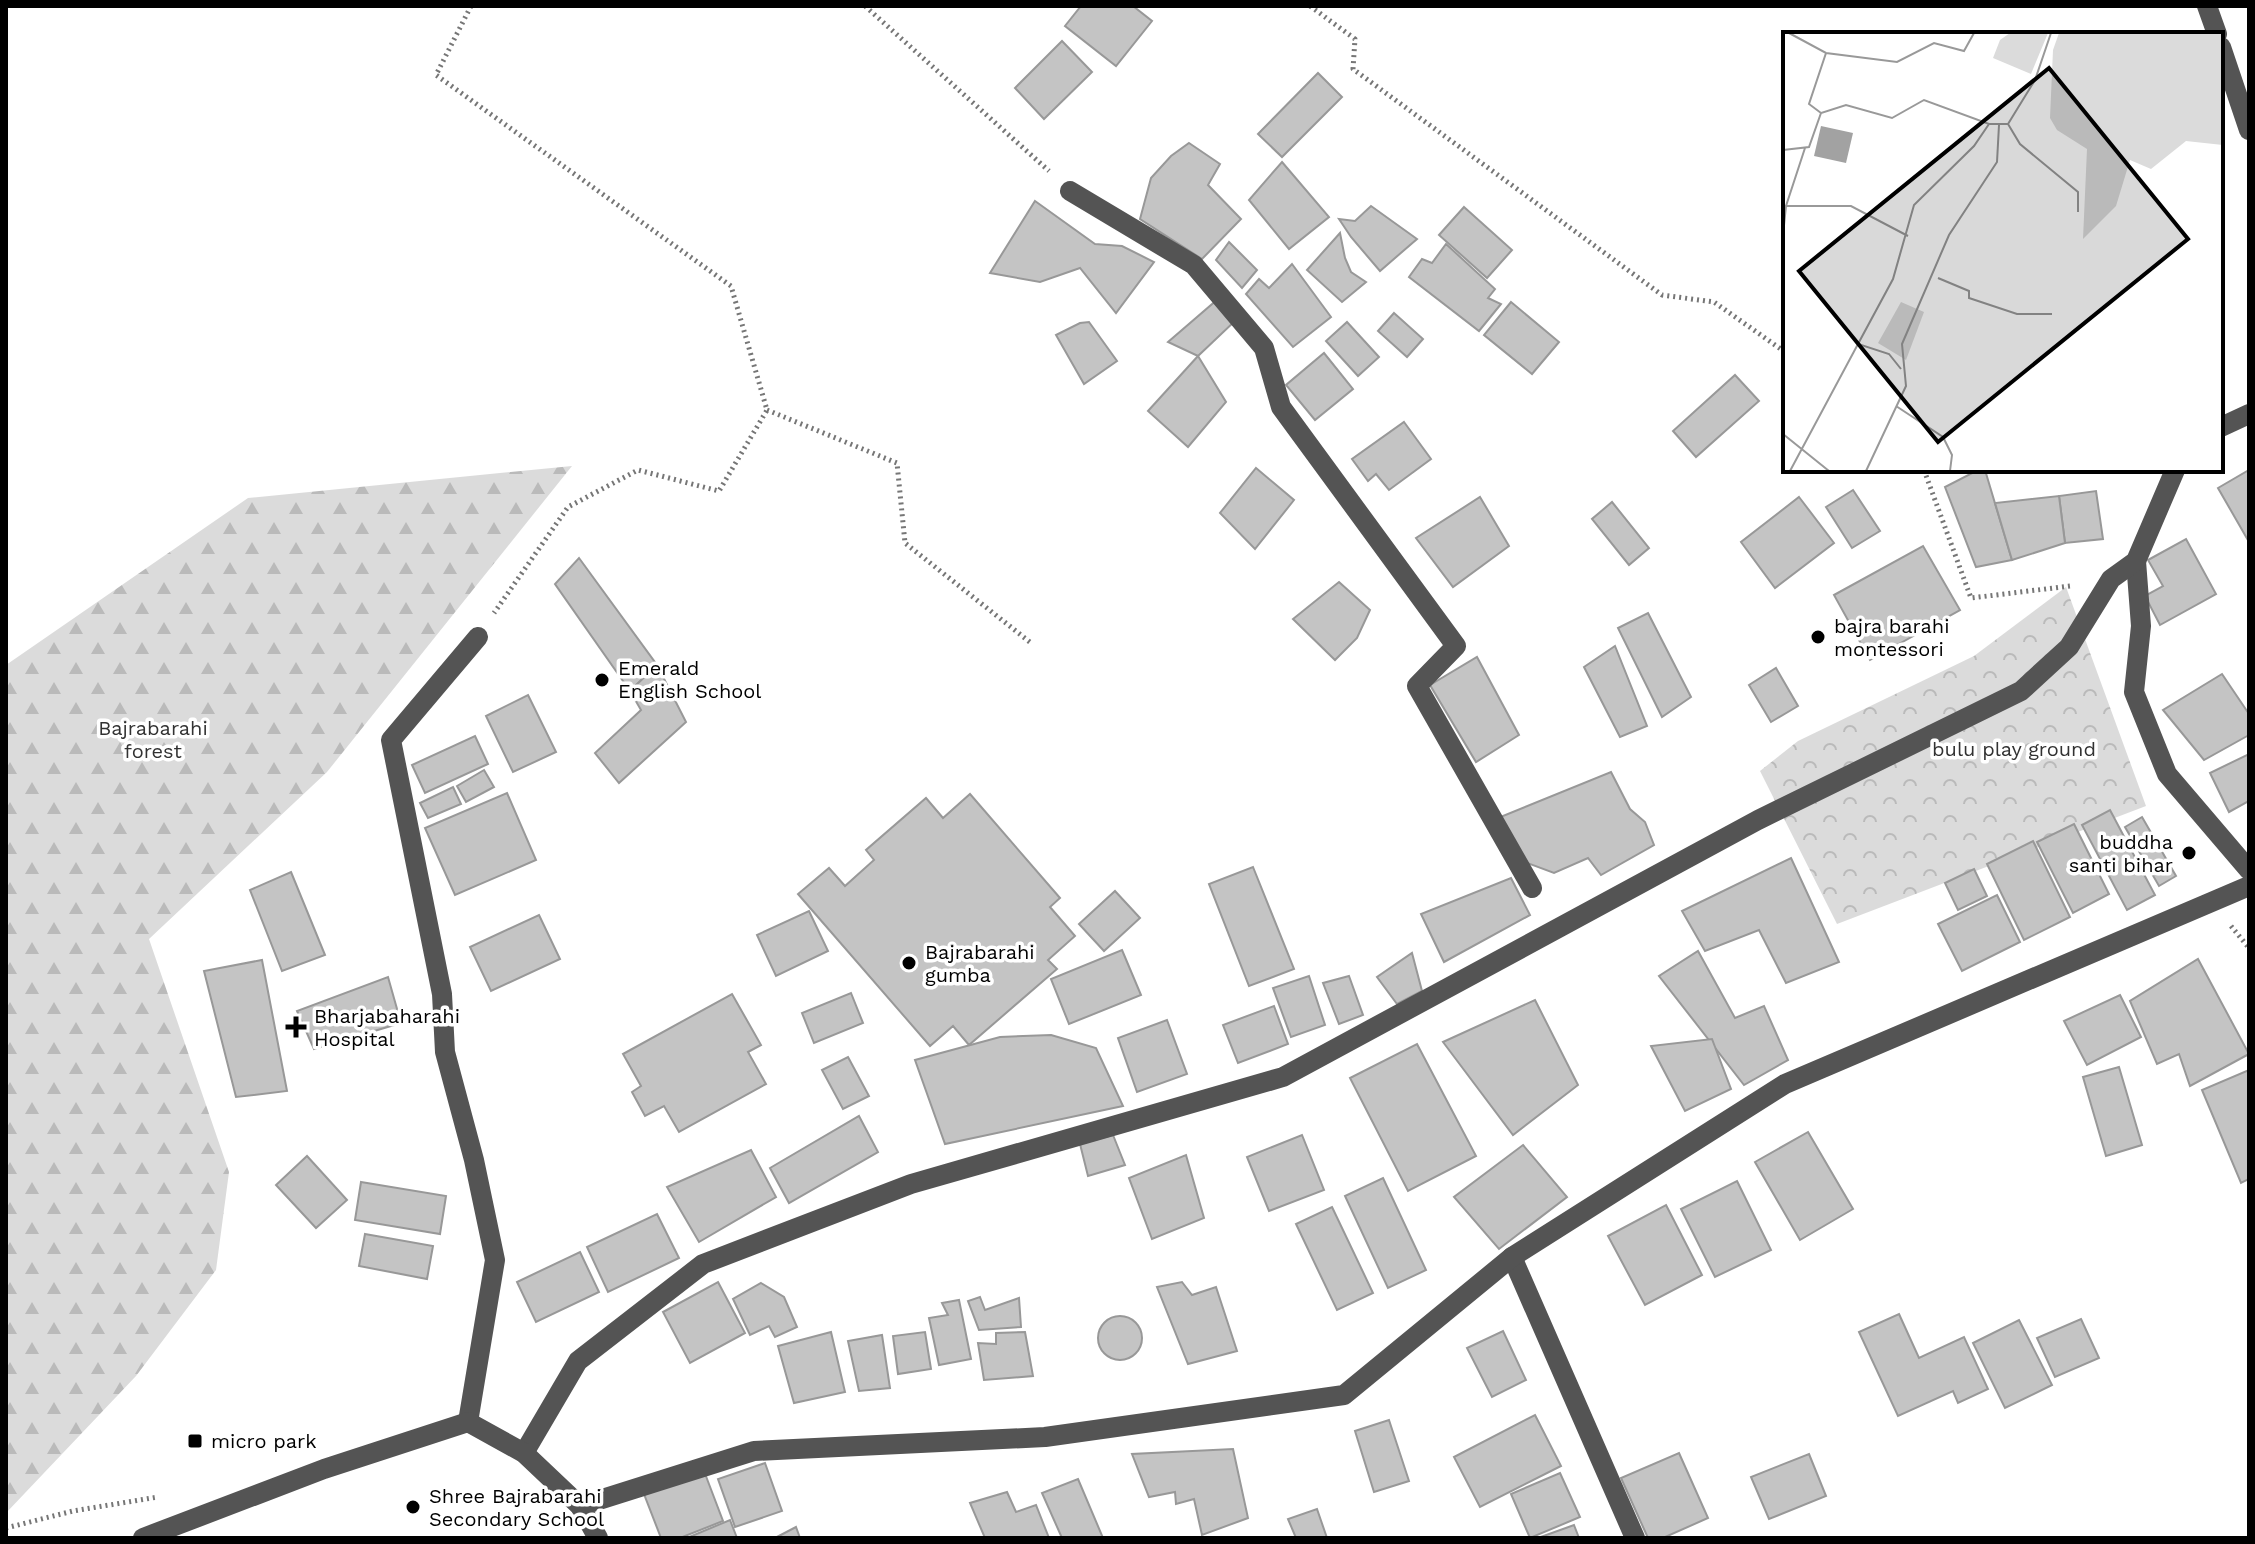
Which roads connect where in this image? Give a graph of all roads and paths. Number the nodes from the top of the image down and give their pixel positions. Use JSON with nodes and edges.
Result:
{"nodes":[{"id":1,"x":471,"y":6,"type":"edge"},
{"id":2,"x":865,"y":6,"type":"edge"},
{"id":3,"x":1310,"y":6,"type":"edge"},
{"id":4,"x":2207,"y":6,"type":"edge"},
{"id":5,"x":2216,"y":32,"type":"edge"},
{"id":6,"x":2223,"y":53,"type":"edge"},
{"id":7,"x":2249,"y":130,"type":"edge"},
{"id":8,"x":1070,"y":191,"type":"joint"},
{"id":9,"x":1783,"y":351,"type":"edge"},
{"id":10,"x":767,"y":410,"type":"junction"},
{"id":11,"x":2249,"y":414,"type":"edge"},
{"id":12,"x":2223,"y":426,"type":"edge"},
{"id":13,"x":1925,"y":472,"type":"edge"},
{"id":14,"x":2174,"y":472,"type":"edge"},
{"id":15,"x":2136,"y":561,"type":"junction"},
{"id":16,"x":2111,"y":579,"type":"junction"},
{"id":17,"x":478,"y":637,"type":"joint"},
{"id":18,"x":1031,"y":643,"type":"dead end"},
{"id":19,"x":2249,"y":870,"type":"edge"},
{"id":20,"x":2249,"y":886,"type":"edge"},
{"id":21,"x":1532,"y":888,"type":"dead end"},
{"id":22,"x":1512,"y":1257,"type":"junction"},
{"id":23,"x":468,"y":1422,"type":"junction"},
{"id":24,"x":524,"y":1453,"type":"junction"},
{"id":25,"x":580,"y":1506,"type":"junction"},
{"id":26,"x":143,"y":1538,"type":"edge"},
{"id":27,"x":598,"y":1538,"type":"edge"},
{"id":28,"x":1635,"y":1538,"type":"edge"}],
"edges":[{"from":1,"to":10,"type":"path"},
{"from":2,"to":8,"type":"path"},
{"from":3,"to":9,"type":"path"},
{"from":4,"to":5,"type":"street"},
{"from":6,"to":7,"type":"street"},
{"from":8,"to":21,"type":"street"},
{"from":10,"to":17,"type":"path"},
{"from":10,"to":18,"type":"path"},
{"from":11,"to":12,"type":"street"},
{"from":13,"to":16,"type":"path"},
{"from":14,"to":15,"type":"street"},
{"from":15,"to":16,"type":"street"},
{"from":15,"to":19,"type":"street"},
{"from":16,"to":24,"type":"street"},
{"from":17,"to":23,"type":"street"},
{"from":20,"to":22,"type":"street"},
{"from":22,"to":25,"type":"street"},
{"from":22,"to":28,"type":"street"},
{"from":23,"to":24,"type":"street"},
{"from":23,"to":26,"type":"street"},
{"from":24,"to":25,"type":"street"},
{"from":25,"to":27,"type":"street"}]}
